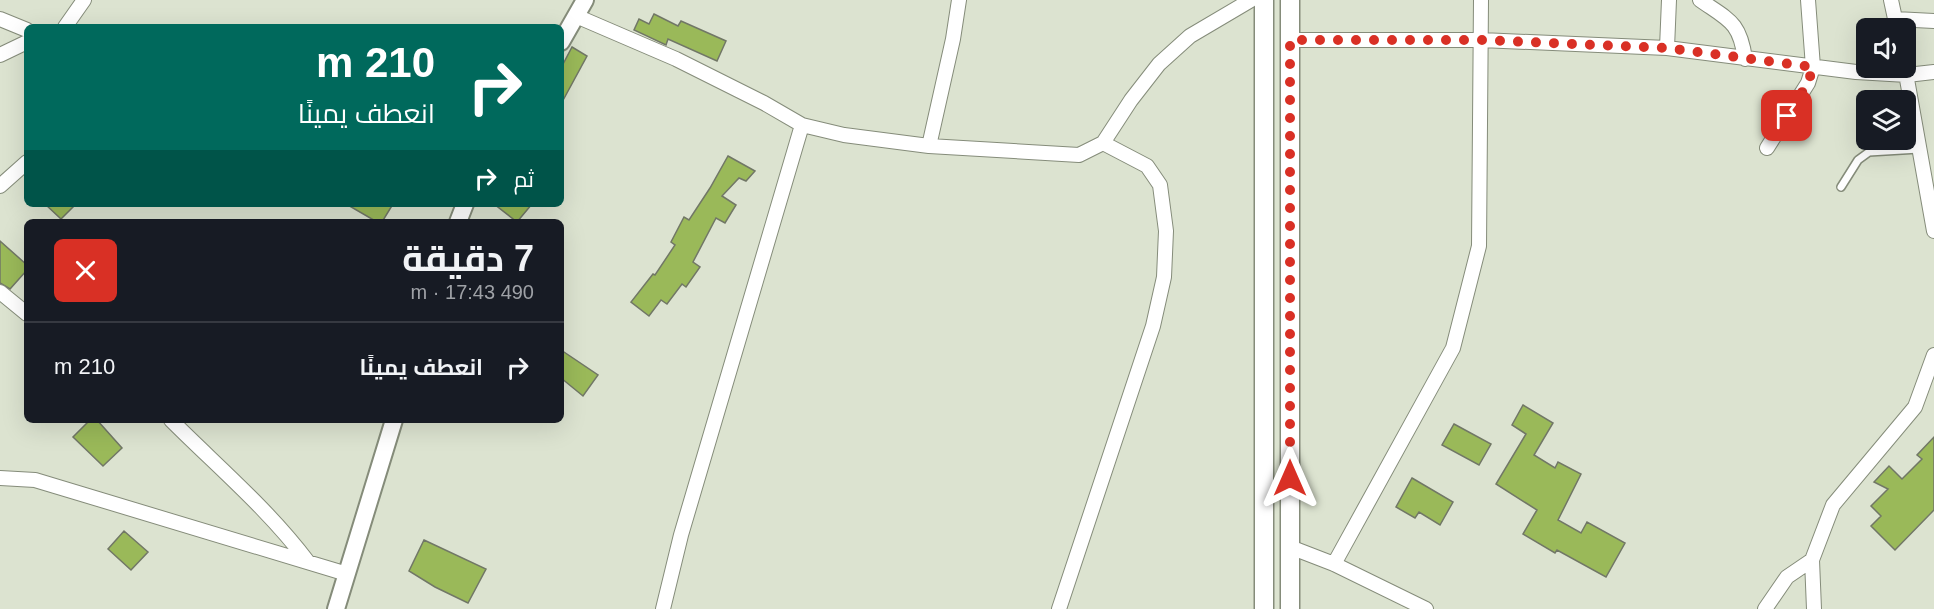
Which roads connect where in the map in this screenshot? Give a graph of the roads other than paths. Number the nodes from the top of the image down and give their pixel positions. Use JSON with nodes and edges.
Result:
{"nodes":[{"id":1,"x":84,"y":0,"type":"edge"},
{"id":2,"x":585,"y":0,"type":"edge"},
{"id":3,"x":959,"y":0,"type":"edge"},
{"id":4,"x":1251,"y":0,"type":"edge"},
{"id":5,"x":1264,"y":0,"type":"edge"},
{"id":6,"x":1290,"y":0,"type":"edge"},
{"id":7,"x":1481,"y":0,"type":"edge"},
{"id":8,"x":1669,"y":0,"type":"edge"},
{"id":9,"x":1700,"y":0,"type":"edge"},
{"id":10,"x":1808,"y":0,"type":"edge"},
{"id":11,"x":1891,"y":0,"type":"edge"},
{"id":12,"x":576,"y":16,"type":"junction"},
{"id":13,"x":1895,"y":18,"type":"edge"},
{"id":14,"x":0,"y":19,"type":"edge"},
{"id":15,"x":1934,"y":21,"type":"edge"},
{"id":16,"x":1916,"y":22,"type":"edge"},
{"id":17,"x":67,"y":24,"type":"edge"},
{"id":18,"x":24,"y":29,"type":"edge"},
{"id":19,"x":564,"y":36,"type":"edge"},
{"id":20,"x":1290,"y":40,"type":"junction"},
{"id":21,"x":1481,"y":40,"type":"junction"},
{"id":22,"x":24,"y":44,"type":"edge"},
{"id":23,"x":1667,"y":48,"type":"junction"},
{"id":24,"x":0,"y":56,"type":"edge"},
{"id":25,"x":1745,"y":59,"type":"junction"},
{"id":26,"x":1813,"y":67,"type":"junction"},
{"id":27,"x":1916,"y":71,"type":"edge"},
{"id":28,"x":1856,"y":72,"type":"edge"},
{"id":29,"x":1934,"y":72,"type":"edge"},
{"id":30,"x":1907,"y":78,"type":"edge"},
{"id":31,"x":802,"y":125,"type":"junction"},
{"id":32,"x":1103,"y":143,"type":"junction"},
{"id":33,"x":929,"y":146,"type":"junction"},
{"id":34,"x":1767,"y":148,"type":"dead end"},
{"id":35,"x":1919,"y":149,"type":"junction"},
{"id":36,"x":24,"y":165,"type":"edge"},
{"id":37,"x":1929,"y":181,"type":"edge"},
{"id":38,"x":0,"y":186,"type":"edge"},
{"id":39,"x":1841,"y":187,"type":"dead end"},
{"id":40,"x":1934,"y":231,"type":"edge"},
{"id":41,"x":0,"y":292,"type":"edge"},
{"id":42,"x":24,"y":312,"type":"edge"},
{"id":43,"x":1934,"y":355,"type":"edge"},
{"id":44,"x":174,"y":423,"type":"edge"},
{"id":45,"x":393,"y":423,"type":"edge"},
{"id":46,"x":0,"y":478,"type":"edge"},
{"id":47,"x":1290,"y":547,"type":"junction"},
{"id":48,"x":1812,"y":560,"type":"junction"},
{"id":49,"x":308,"y":562,"type":"junction"},
{"id":50,"x":1334,"y":564,"type":"junction"},
{"id":51,"x":347,"y":574,"type":"junction"},
{"id":52,"x":336,"y":609,"type":"edge"},
{"id":53,"x":663,"y":609,"type":"edge"},
{"id":54,"x":1059,"y":609,"type":"edge"},
{"id":55,"x":1264,"y":609,"type":"edge"},
{"id":56,"x":1290,"y":609,"type":"edge"},
{"id":57,"x":1426,"y":609,"type":"edge"},
{"id":58,"x":1766,"y":609,"type":"edge"},
{"id":59,"x":1814,"y":609,"type":"edge"}],
"edges":[{"from":1,"to":17,"type":"street"},
{"from":2,"to":12,"type":"street"},
{"from":3,"to":33,"type":"street"},
{"from":4,"to":32,"type":"street"},
{"from":5,"to":55,"type":"main road"},
{"from":6,"to":20,"type":"main road"},
{"from":7,"to":21,"type":"street"},
{"from":8,"to":23,"type":"street"},
{"from":9,"to":25,"type":"street"},
{"from":10,"to":26,"type":"street"},
{"from":11,"to":13,"type":"street"},
{"from":12,"to":19,"type":"street"},
{"from":12,"to":31,"type":"street"},
{"from":14,"to":18,"type":"street"},
{"from":15,"to":16,"type":"street"},
{"from":20,"to":21,"type":"street"},
{"from":20,"to":47,"type":"main road"},
{"from":21,"to":23,"type":"street"},
{"from":21,"to":50,"type":"street"},
{"from":22,"to":24,"type":"street"},
{"from":23,"to":25,"type":"street"},
{"from":25,"to":26,"type":"street"},
{"from":26,"to":28,"type":"street"},
{"from":26,"to":34,"type":"street"},
{"from":27,"to":29,"type":"street"},
{"from":30,"to":35,"type":"street"},
{"from":31,"to":33,"type":"street"},
{"from":31,"to":53,"type":"street"},
{"from":32,"to":33,"type":"street"},
{"from":32,"to":54,"type":"street"},
{"from":35,"to":37,"type":"street"},
{"from":35,"to":39,"type":"lane"},
{"from":36,"to":38,"type":"street"},
{"from":37,"to":40,"type":"street"},
{"from":41,"to":42,"type":"street"},
{"from":43,"to":48,"type":"street"},
{"from":44,"to":49,"type":"street"},
{"from":45,"to":51,"type":"street"},
{"from":46,"to":49,"type":"street"},
{"from":47,"to":50,"type":"street"},
{"from":47,"to":56,"type":"main road"},
{"from":48,"to":58,"type":"street"},
{"from":48,"to":59,"type":"street"},
{"from":49,"to":51,"type":"street"},
{"from":50,"to":57,"type":"street"},
{"from":51,"to":52,"type":"street"}]}
